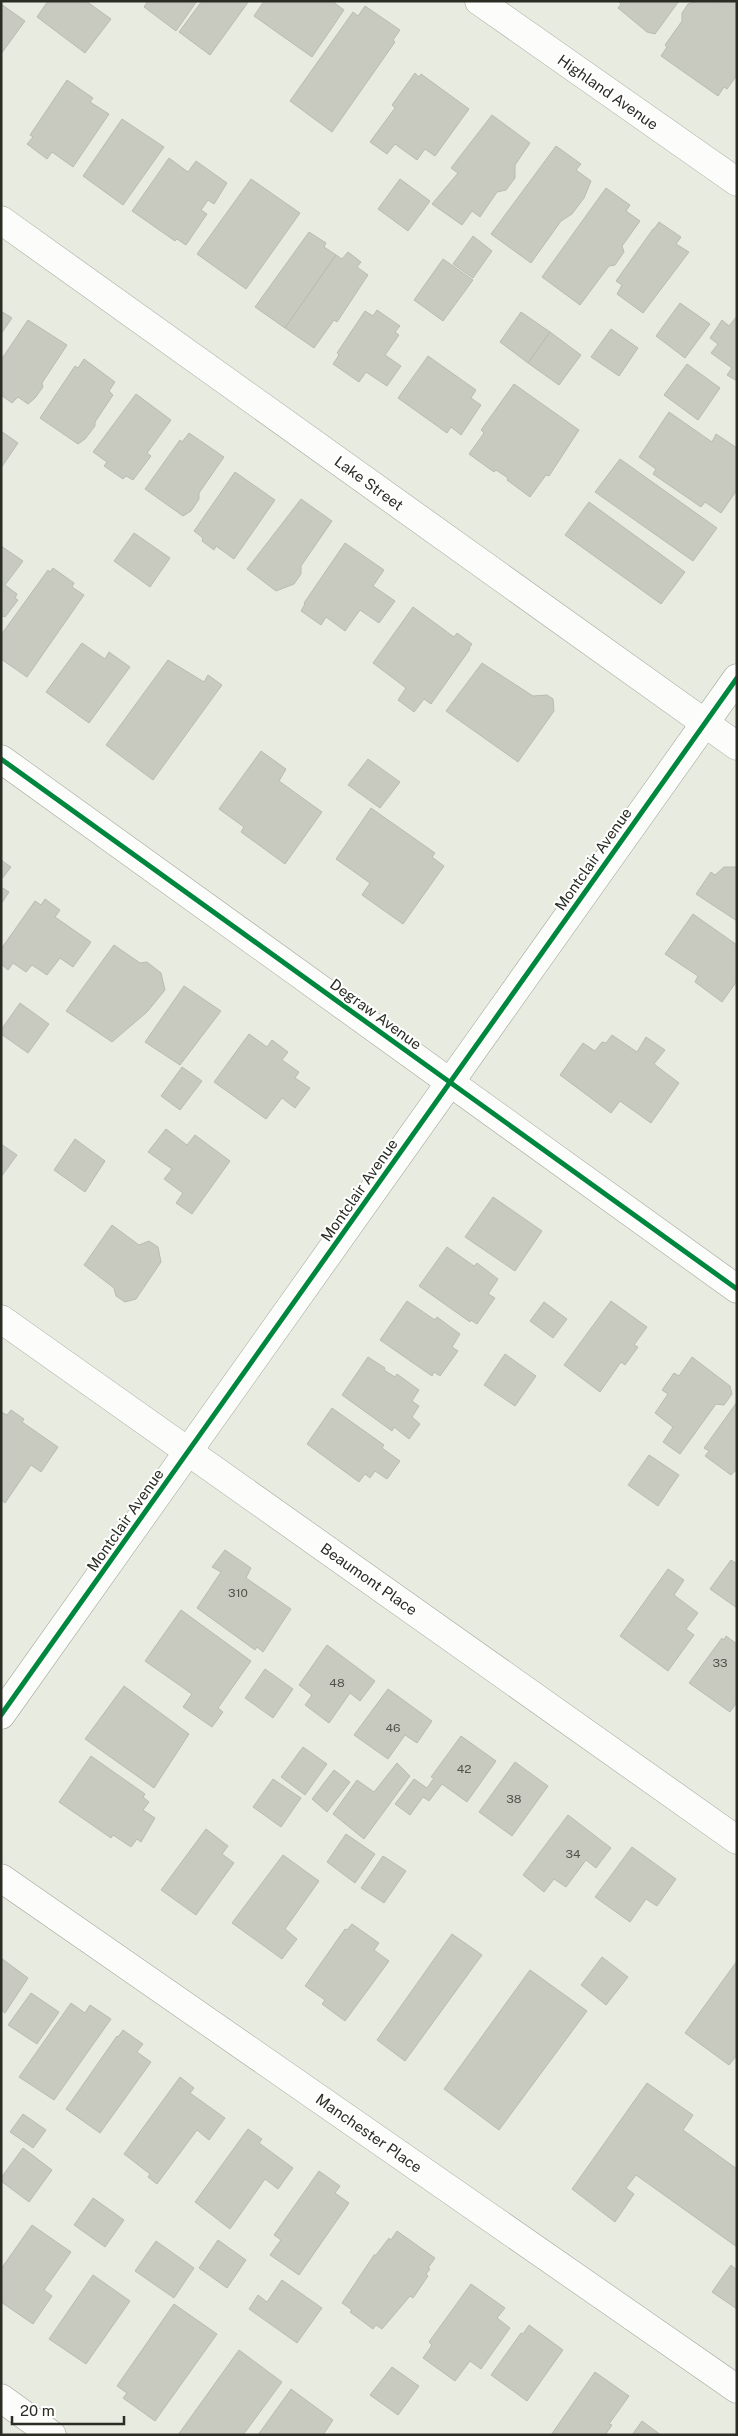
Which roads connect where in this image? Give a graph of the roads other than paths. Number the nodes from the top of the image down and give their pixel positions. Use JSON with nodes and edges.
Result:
{"nodes":[{"id":1,"x":479,"y":1,"type":"edge"},
{"id":2,"x":737,"y":182,"type":"edge"},
{"id":3,"x":1,"y":220,"type":"edge"},
{"id":4,"x":737,"y":678,"type":"edge"},
{"id":5,"x":705,"y":723,"type":"junction"},
{"id":6,"x":737,"y":746,"type":"edge"},
{"id":7,"x":1,"y":759,"type":"edge"},
{"id":8,"x":450,"y":1083,"type":"junction"},
{"id":9,"x":737,"y":1289,"type":"edge"},
{"id":10,"x":1,"y":1319,"type":"edge"},
{"id":11,"x":188,"y":1451,"type":"junction"},
{"id":12,"x":1,"y":1715,"type":"edge"},
{"id":13,"x":737,"y":1840,"type":"edge"},
{"id":14,"x":1,"y":1878,"type":"edge"},
{"id":15,"x":737,"y":2389,"type":"edge"},
{"id":16,"x":1,"y":2398,"type":"edge"},
{"id":17,"x":52,"y":2435,"type":"edge"}],
"edges":[{"from":1,"to":2,"type":"street","name":"Highland Avenue"},
{"from":3,"to":5,"type":"street","name":"Lake Street"},
{"from":4,"to":5,"type":"street","name":"Montclair Avenue"},
{"from":5,"to":6,"type":"street","name":"Lake Street"},
{"from":5,"to":8,"type":"street","name":"Montclair Avenue"},
{"from":7,"to":8,"type":"street","name":"Degraw Avenue"},
{"from":8,"to":9,"type":"street","name":"Degraw Avenue"},
{"from":8,"to":11,"type":"street","name":"Montclair Avenue"},
{"from":10,"to":11,"type":"street","name":"Beaumont Place"},
{"from":11,"to":12,"type":"street","name":"Montclair Avenue"},
{"from":11,"to":13,"type":"street","name":"Beaumont Place"},
{"from":14,"to":15,"type":"street","name":"Manchester Place"},
{"from":16,"to":17,"type":"street"}]}
